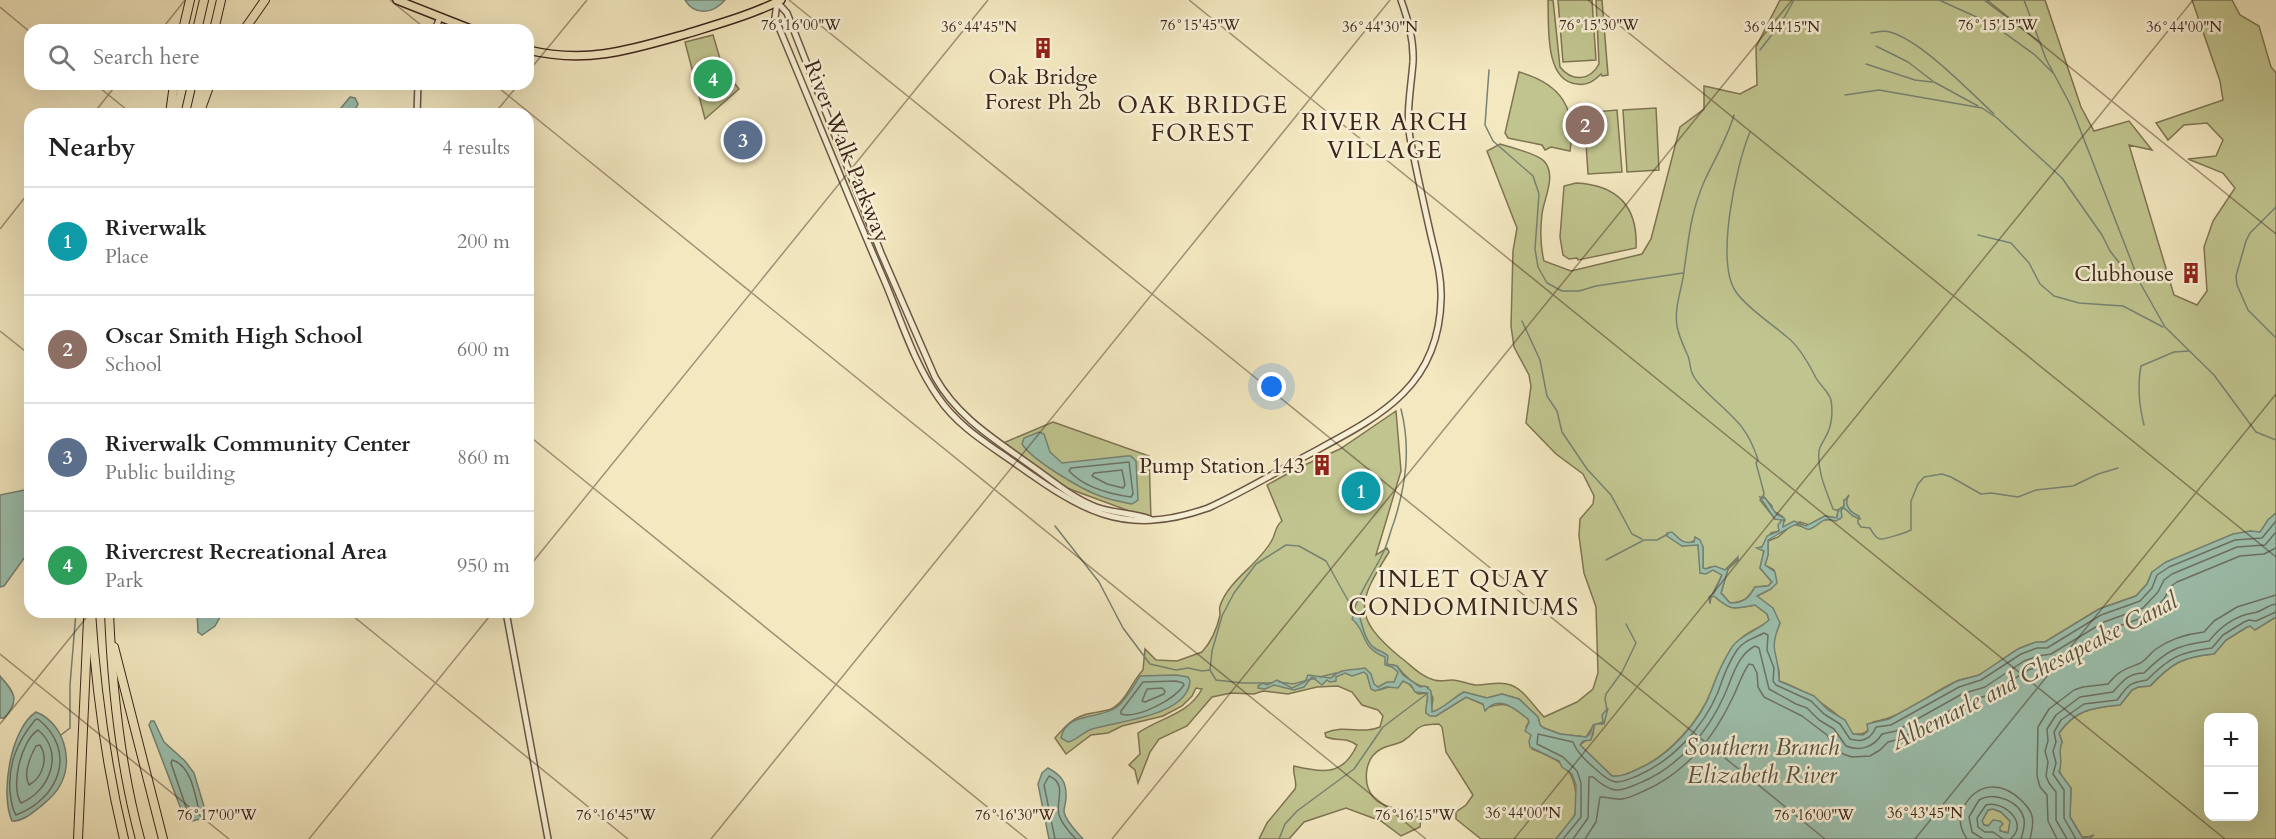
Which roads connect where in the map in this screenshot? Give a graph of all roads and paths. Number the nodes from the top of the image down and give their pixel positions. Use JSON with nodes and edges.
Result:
{"nodes":[{"id":1,"x":190,"y":0,"type":"edge"},
{"id":2,"x":204,"y":0,"type":"edge"},
{"id":3,"x":221,"y":0,"type":"edge"},
{"id":4,"x":265,"y":0,"type":"edge"},
{"id":5,"x":397,"y":0,"type":"edge"},
{"id":6,"x":1401,"y":0,"type":"edge"},
{"id":7,"x":779,"y":1,"type":"edge"},
{"id":8,"x":440,"y":17,"type":"junction"},
{"id":9,"x":184,"y":24,"type":"edge"},
{"id":10,"x":198,"y":24,"type":"edge"},
{"id":11,"x":215,"y":24,"type":"edge"},
{"id":12,"x":248,"y":24,"type":"edge"},
{"id":13,"x":437,"y":24,"type":"edge"},
{"id":14,"x":458,"y":24,"type":"edge"},
{"id":15,"x":534,"y":51,"type":"edge"},
{"id":16,"x":173,"y":90,"type":"edge"},
{"id":17,"x":182,"y":90,"type":"edge"},
{"id":18,"x":200,"y":90,"type":"edge"},
{"id":19,"x":208,"y":90,"type":"edge"},
{"id":20,"x":418,"y":90,"type":"edge"},
{"id":21,"x":171,"y":108,"type":"edge"},
{"id":22,"x":177,"y":108,"type":"edge"},
{"id":23,"x":195,"y":108,"type":"edge"},
{"id":24,"x":201,"y":108,"type":"edge"},
{"id":25,"x":417,"y":108,"type":"edge"},
{"id":26,"x":1151,"y":519,"type":"junction"},
{"id":27,"x":90,"y":618,"type":"edge"},
{"id":28,"x":90,"y":618,"type":"edge"},
{"id":29,"x":109,"y":618,"type":"edge"},
{"id":30,"x":507,"y":618,"type":"edge"},
{"id":31,"x":109,"y":625,"type":"junction"},
{"id":32,"x":140,"y":836,"type":"edge"},
{"id":33,"x":124,"y":838,"type":"edge"},
{"id":34,"x":78,"y":839,"type":"edge"},
{"id":35,"x":163,"y":839,"type":"edge"},
{"id":36,"x":548,"y":839,"type":"edge"}],
"edges":[{"from":1,"to":9,"type":"highway"},
{"from":2,"to":10,"type":"highway"},
{"from":3,"to":11,"type":"highway"},
{"from":4,"to":12,"type":"highway"},
{"from":5,"to":8,"type":"main road"},
{"from":6,"to":26,"type":"street","name":"River Walk Parkway"},
{"from":7,"to":15,"type":"main road"},
{"from":7,"to":26,"type":"street","name":"River Walk Parkway"},
{"from":7,"to":26,"type":"street","name":"River Walk Parkway"},
{"from":8,"to":13,"type":"street"},
{"from":8,"to":14,"type":"main road"},
{"from":16,"to":21,"type":"highway"},
{"from":17,"to":22,"type":"highway"},
{"from":18,"to":23,"type":"highway"},
{"from":19,"to":24,"type":"highway"},
{"from":20,"to":25,"type":"street"},
{"from":27,"to":33,"type":"highway"},
{"from":28,"to":34,"type":"highway"},
{"from":29,"to":31,"type":"highway"},
{"from":30,"to":36,"type":"street"},
{"from":31,"to":32,"type":"highway"},
{"from":31,"to":35,"type":"highway"}]}
